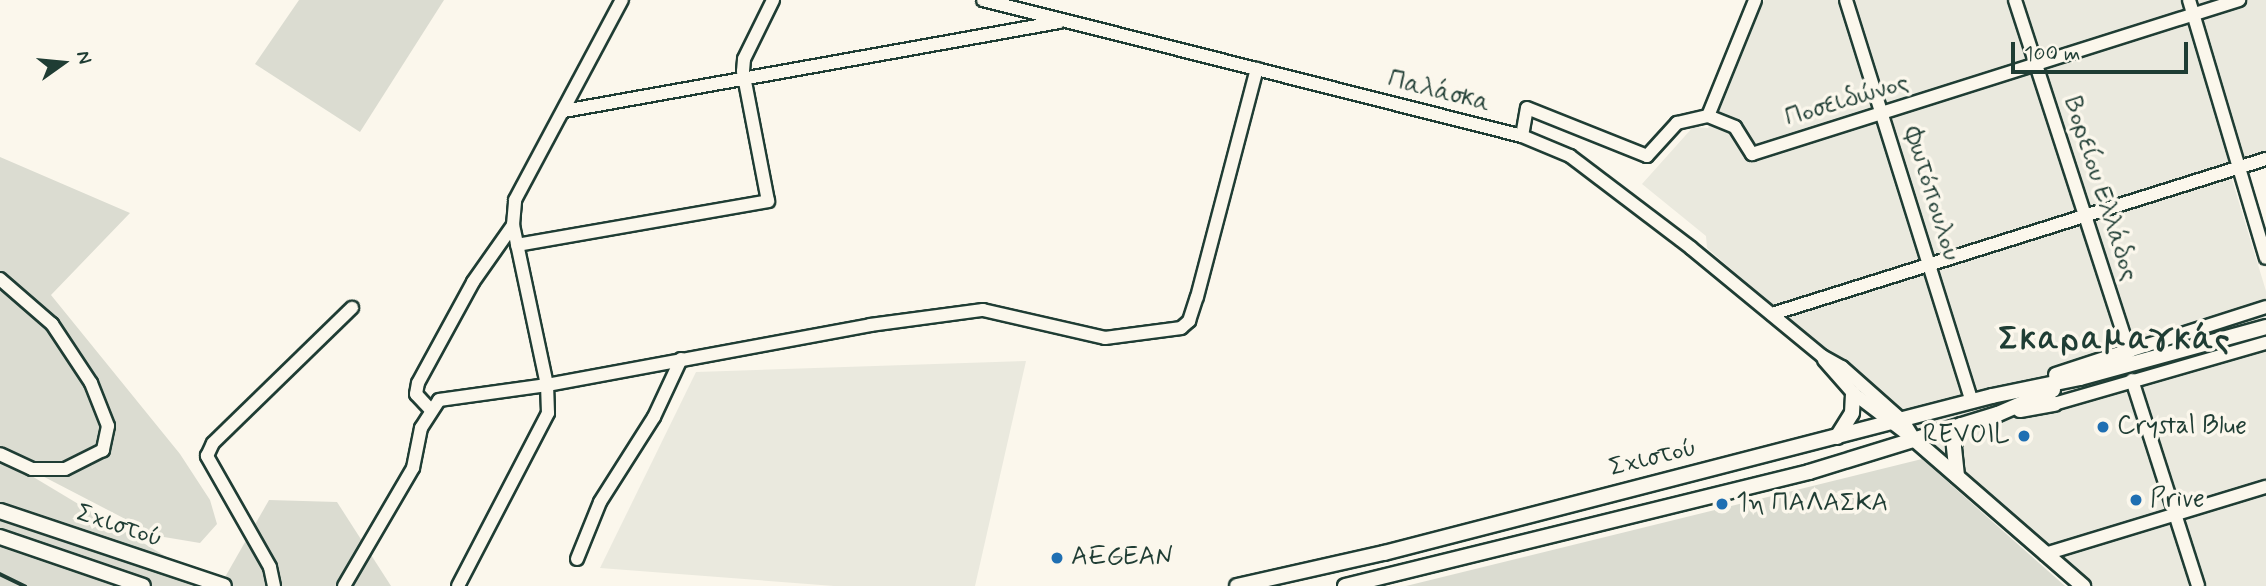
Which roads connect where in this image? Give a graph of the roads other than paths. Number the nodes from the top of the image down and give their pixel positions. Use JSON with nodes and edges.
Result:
{"nodes":[{"id":1,"x":622,"y":0,"type":"edge"},
{"id":2,"x":773,"y":0,"type":"edge"},
{"id":3,"x":983,"y":0,"type":"edge"},
{"id":4,"x":1755,"y":0,"type":"edge"},
{"id":5,"x":1846,"y":0,"type":"edge"},
{"id":6,"x":2015,"y":0,"type":"edge"},
{"id":7,"x":2189,"y":0,"type":"edge"},
{"id":8,"x":2239,"y":0,"type":"edge"},
{"id":9,"x":2194,"y":16,"type":"junction"},
{"id":10,"x":1066,"y":21,"type":"junction"},
{"id":11,"x":2036,"y":65,"type":"junction"},
{"id":12,"x":1257,"y":69,"type":"junction"},
{"id":13,"x":746,"y":79,"type":"junction"},
{"id":14,"x":564,"y":111,"type":"junction"},
{"id":15,"x":1882,"y":114,"type":"junction"},
{"id":16,"x":1708,"y":116,"type":"junction"},
{"id":17,"x":1522,"y":136,"type":"junction"},
{"id":18,"x":2266,"y":159,"type":"edge"},
{"id":19,"x":2239,"y":168,"type":"junction"},
{"id":20,"x":2085,"y":216,"type":"junction"},
{"id":21,"x":513,"y":225,"type":"junction"},
{"id":22,"x":517,"y":244,"type":"junction"},
{"id":23,"x":2266,"y":258,"type":"edge"},
{"id":24,"x":1929,"y":265,"type":"junction"},
{"id":25,"x":0,"y":279,"type":"edge"},
{"id":26,"x":2266,"y":307,"type":"edge"},
{"id":27,"x":352,"y":308,"type":"dead end"},
{"id":28,"x":1772,"y":314,"type":"junction"},
{"id":29,"x":2266,"y":327,"type":"edge"},
{"id":30,"x":2266,"y":343,"type":"edge"},
{"id":31,"x":2129,"y":351,"type":"junction"},
{"id":32,"x":1822,"y":356,"type":"junction"},
{"id":33,"x":681,"y":359,"type":"junction"},
{"id":34,"x":2080,"y":378,"type":"junction"},
{"id":35,"x":2132,"y":380,"type":"junction"},
{"id":36,"x":547,"y":385,"type":"junction"},
{"id":37,"x":1853,"y":393,"type":"junction"},
{"id":38,"x":1992,"y":396,"type":"junction"},
{"id":39,"x":1972,"y":402,"type":"junction"},
{"id":40,"x":2053,"y":404,"type":"joint"},
{"id":41,"x":429,"y":408,"type":"junction"},
{"id":42,"x":1998,"y":414,"type":"junction"},
{"id":43,"x":1896,"y":422,"type":"junction"},
{"id":44,"x":1961,"y":425,"type":"junction"},
{"id":45,"x":1837,"y":437,"type":"junction"},
{"id":46,"x":1914,"y":440,"type":"junction"},
{"id":47,"x":0,"y":454,"type":"edge"},
{"id":48,"x":1957,"y":477,"type":"junction"},
{"id":49,"x":2266,"y":487,"type":"edge"},
{"id":50,"x":0,"y":511,"type":"edge"},
{"id":51,"x":2175,"y":514,"type":"junction"},
{"id":52,"x":0,"y":537,"type":"edge"},
{"id":53,"x":2045,"y":554,"type":"junction"},
{"id":54,"x":577,"y":559,"type":"dead end"},
{"id":55,"x":143,"y":586,"type":"edge"},
{"id":56,"x":224,"y":586,"type":"edge"},
{"id":57,"x":274,"y":586,"type":"edge"},
{"id":58,"x":344,"y":586,"type":"edge"},
{"id":59,"x":458,"y":586,"type":"edge"},
{"id":60,"x":1237,"y":586,"type":"edge"},
{"id":61,"x":1345,"y":586,"type":"edge"},
{"id":62,"x":2082,"y":586,"type":"edge"},
{"id":63,"x":2198,"y":586,"type":"edge"}],
"edges":[{"from":1,"to":14,"type":"street"},
{"from":2,"to":13,"type":"street"},
{"from":3,"to":10,"type":"street","name":"Παλάσκα"},
{"from":4,"to":16,"type":"street"},
{"from":5,"to":15,"type":"street","name":"Φωτόπουλου"},
{"from":6,"to":11,"type":"street","name":"Βορείου Ελλάδος"},
{"from":7,"to":9,"type":"street"},
{"from":8,"to":9,"type":"street","name":"Ποσειδώνος"},
{"from":9,"to":11,"type":"street","name":"Ποσειδώνος"},
{"from":9,"to":19,"type":"street"},
{"from":10,"to":12,"type":"street","name":"Παλάσκα"},
{"from":10,"to":13,"type":"street"},
{"from":11,"to":15,"type":"street","name":"Ποσειδώνος"},
{"from":11,"to":20,"type":"street","name":"Βορείου Ελλάδος"},
{"from":12,"to":17,"type":"street","name":"Παλάσκα"},
{"from":12,"to":33,"type":"street"},
{"from":13,"to":14,"type":"street"},
{"from":13,"to":22,"type":"street"},
{"from":14,"to":21,"type":"street"},
{"from":15,"to":16,"type":"street","name":"Ποσειδώνος"},
{"from":15,"to":24,"type":"street","name":"Φωτόπουλου"},
{"from":16,"to":17,"type":"street"},
{"from":17,"to":28,"type":"street","name":"Παλάσκα"},
{"from":18,"to":19,"type":"street"},
{"from":19,"to":20,"type":"street"},
{"from":19,"to":23,"type":"street"},
{"from":20,"to":24,"type":"street"},
{"from":20,"to":31,"type":"street","name":"Βορείου Ελλάδος"},
{"from":21,"to":22,"type":"street"},
{"from":21,"to":41,"type":"street"},
{"from":22,"to":36,"type":"street"},
{"from":24,"to":28,"type":"street"},
{"from":24,"to":39,"type":"street","name":"Φωτόπουλου"},
{"from":25,"to":47,"type":"street"},
{"from":26,"to":31,"type":"street"},
{"from":27,"to":57,"type":"street"},
{"from":28,"to":32,"type":"street","name":"Παλάσκα"},
{"from":29,"to":34,"type":"main road","name":"Σχιστού"},
{"from":30,"to":35,"type":"street"},
{"from":31,"to":38,"type":"main road"},
{"from":32,"to":37,"type":"street","name":"Παλάσκα"},
{"from":32,"to":43,"type":"street","name":"Παλάσκα"},
{"from":33,"to":36,"type":"street"},
{"from":33,"to":54,"type":"street"},
{"from":34,"to":38,"type":"main road","name":"Σχιστού"},
{"from":34,"to":42,"type":"main road","name":"Σχιστού"},
{"from":35,"to":40,"type":"street"},
{"from":35,"to":51,"type":"street"},
{"from":36,"to":41,"type":"street"},
{"from":36,"to":59,"type":"street"},
{"from":37,"to":43,"type":"street","name":"Παλάσκα"},
{"from":37,"to":45,"type":"main road"},
{"from":38,"to":39,"type":"main road","name":"Σχιστού"},
{"from":39,"to":43,"type":"main road","name":"Σχιστού"},
{"from":40,"to":42,"type":"main road"},
{"from":41,"to":58,"type":"street"},
{"from":42,"to":44,"type":"main road","name":"Σχιστού"},
{"from":43,"to":45,"type":"main road","name":"Σχιστού"},
{"from":43,"to":46,"type":"street","name":"Παλάσκα"},
{"from":44,"to":46,"type":"main road","name":"Σχιστού"},
{"from":44,"to":48,"type":"main road"},
{"from":45,"to":60,"type":"main road","name":"Σχιστού"},
{"from":46,"to":48,"type":"main road"},
{"from":46,"to":61,"type":"main road","name":"Σχιστού"},
{"from":48,"to":53,"type":"main road"},
{"from":49,"to":51,"type":"street"},
{"from":50,"to":56,"type":"main road","name":"Σχιστού"},
{"from":51,"to":53,"type":"street"},
{"from":51,"to":63,"type":"street"},
{"from":52,"to":55,"type":"main road","name":"Σχιστού"},
{"from":53,"to":62,"type":"main road"}]}
